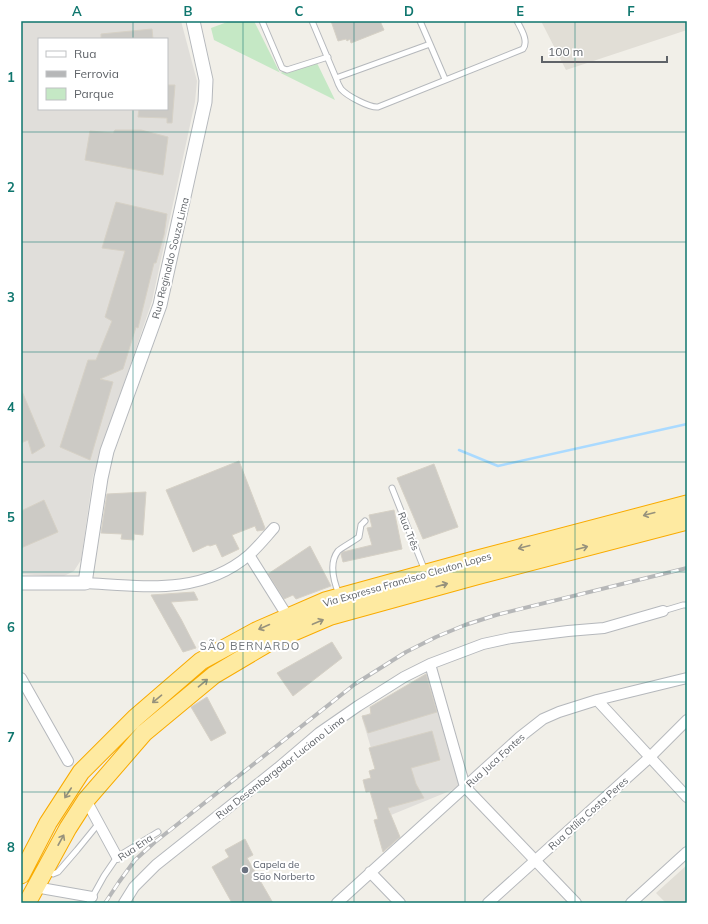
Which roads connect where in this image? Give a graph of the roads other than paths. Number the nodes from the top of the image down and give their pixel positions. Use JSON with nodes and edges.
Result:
{"nodes":[{"id":1,"x":193,"y":21,"type":"edge"},
{"id":2,"x":262,"y":21,"type":"edge"},
{"id":3,"x":312,"y":21,"type":"edge"},
{"id":4,"x":420,"y":21,"type":"edge"},
{"id":5,"x":517,"y":21,"type":"edge"},
{"id":6,"x":430,"y":44,"type":"junction"},
{"id":7,"x":328,"y":57,"type":"junction"},
{"id":8,"x":336,"y":78,"type":"junction"},
{"id":9,"x":445,"y":80,"type":"junction"},
{"id":10,"x":392,"y":488,"type":"dead end"},
{"id":11,"x":687,"y":504,"type":"edge"},
{"id":12,"x":365,"y":521,"type":"dead end"},
{"id":13,"x":687,"y":521,"type":"edge"},
{"id":14,"x":274,"y":528,"type":"dead end"},
{"id":15,"x":249,"y":555,"type":"junction"},
{"id":16,"x":426,"y":574,"type":"junction"},
{"id":17,"x":21,"y":583,"type":"edge"},
{"id":18,"x":85,"y":583,"type":"junction"},
{"id":19,"x":340,"y":597,"type":"junction"},
{"id":20,"x":687,"y":605,"type":"edge"},
{"id":21,"x":663,"y":611,"type":"joint"},
{"id":22,"x":288,"y":617,"type":"junction"},
{"id":23,"x":430,"y":664,"type":"junction"},
{"id":24,"x":21,"y":678,"type":"edge"},
{"id":25,"x":687,"y":678,"type":"edge"},
{"id":26,"x":597,"y":700,"type":"junction"},
{"id":27,"x":687,"y":720,"type":"edge"},
{"id":28,"x":649,"y":758,"type":"junction"},
{"id":29,"x":68,"y":760,"type":"dead end"},
{"id":30,"x":465,"y":787,"type":"junction"},
{"id":31,"x":687,"y":797,"type":"edge"},
{"id":32,"x":86,"y":800,"type":"junction"},
{"id":33,"x":48,"y":823,"type":"junction"},
{"id":34,"x":99,"y":823,"type":"junction"},
{"id":35,"x":158,"y":832,"type":"dead end"},
{"id":36,"x":687,"y":852,"type":"edge"},
{"id":37,"x":21,"y":856,"type":"edge"},
{"id":38,"x":118,"y":857,"type":"junction"},
{"id":39,"x":535,"y":861,"type":"junction"},
{"id":40,"x":45,"y":868,"type":"junction"},
{"id":41,"x":370,"y":872,"type":"junction"},
{"id":42,"x":21,"y":875,"type":"edge"},
{"id":43,"x":35,"y":887,"type":"junction"},
{"id":44,"x":91,"y":900,"type":"edge"},
{"id":45,"x":27,"y":903,"type":"edge"},
{"id":46,"x":124,"y":903,"type":"edge"},
{"id":47,"x":337,"y":903,"type":"edge"},
{"id":48,"x":400,"y":903,"type":"edge"},
{"id":49,"x":488,"y":903,"type":"edge"},
{"id":50,"x":576,"y":903,"type":"edge"},
{"id":51,"x":631,"y":903,"type":"edge"}],
"edges":[{"from":1,"to":18,"type":"street","name":"Rua Reginaldo Souza Lima"},
{"from":2,"to":7,"type":"lane"},
{"from":3,"to":7,"type":"lane"},
{"from":4,"to":6,"type":"lane"},
{"from":5,"to":9,"type":"lane"},
{"from":6,"to":8,"type":"lane"},
{"from":6,"to":9,"type":"lane"},
{"from":7,"to":8,"type":"lane"},
{"from":8,"to":9,"type":"lane"},
{"from":10,"to":16,"type":"lane","name":"Rua Três"},
{"from":11,"to":16,"type":"highway","name":"Via Expressa Francisco Cleuton Lopes","one_way":true},
{"from":12,"to":19,"type":"lane"},
{"from":32,"to":13,"type":"highway","name":"Via Expressa Francisco Cleuton Lopes","one_way":true},
{"from":14,"to":15,"type":"street"},
{"from":15,"to":18,"type":"street"},
{"from":15,"to":22,"type":"street"},
{"from":16,"to":19,"type":"highway","name":"Via Expressa Francisco Cleuton Lopes"},
{"from":17,"to":18,"type":"street"},
{"from":19,"to":22,"type":"highway","name":"Via Expressa Francisco Cleuton Lopes"},
{"from":20,"to":21,"type":"lane"},
{"from":21,"to":23,"type":"street","name":"Rua Desembargador Luciano Lima"},
{"from":22,"to":33,"type":"highway","name":"Via Expressa Francisco Cleuton Lopes","one_way":true},
{"from":23,"to":30,"type":"street"},
{"from":23,"to":46,"type":"street","name":"Rua Desembargador Luciano Lima"},
{"from":24,"to":29,"type":"street"},
{"from":25,"to":26,"type":"street","name":"Rua Juca Fontes"},
{"from":26,"to":28,"type":"street"},
{"from":26,"to":30,"type":"street","name":"Rua Juca Fontes"},
{"from":27,"to":28,"type":"street","name":"Rua Otília Costa Peres"},
{"from":28,"to":31,"type":"street"},
{"from":28,"to":39,"type":"street","name":"Rua Otília Costa Peres"},
{"from":30,"to":39,"type":"street"},
{"from":30,"to":41,"type":"street","name":"Rua Juca Fontes"},
{"from":32,"to":34,"type":"street"},
{"from":40,"to":32,"type":"highway","name":"Via Expressa Francisco Cleuton Lopes","one_way":true},
{"from":33,"to":37,"type":"highway"},
{"from":33,"to":42,"type":"highway","name":"Via Expressa Francisco Cleuton Lopes"},
{"from":34,"to":38,"type":"street"},
{"from":34,"to":40,"type":"lane"},
{"from":35,"to":38,"type":"lane","name":"Rua Ena"},
{"from":36,"to":51,"type":"street"},
{"from":38,"to":44,"type":"lane","name":"Rua Ena"},
{"from":39,"to":49,"type":"street","name":"Rua Otília Costa Peres"},
{"from":39,"to":50,"type":"street"},
{"from":40,"to":43,"type":"highway","name":"Via Expressa Francisco Cleuton Lopes"},
{"from":41,"to":47,"type":"street","name":"Rua Juca Fontes"},
{"from":41,"to":48,"type":"street"},
{"from":43,"to":44,"type":"street"},
{"from":43,"to":45,"type":"highway","name":"Via Expressa Francisco Cleuton Lopes"}]}
